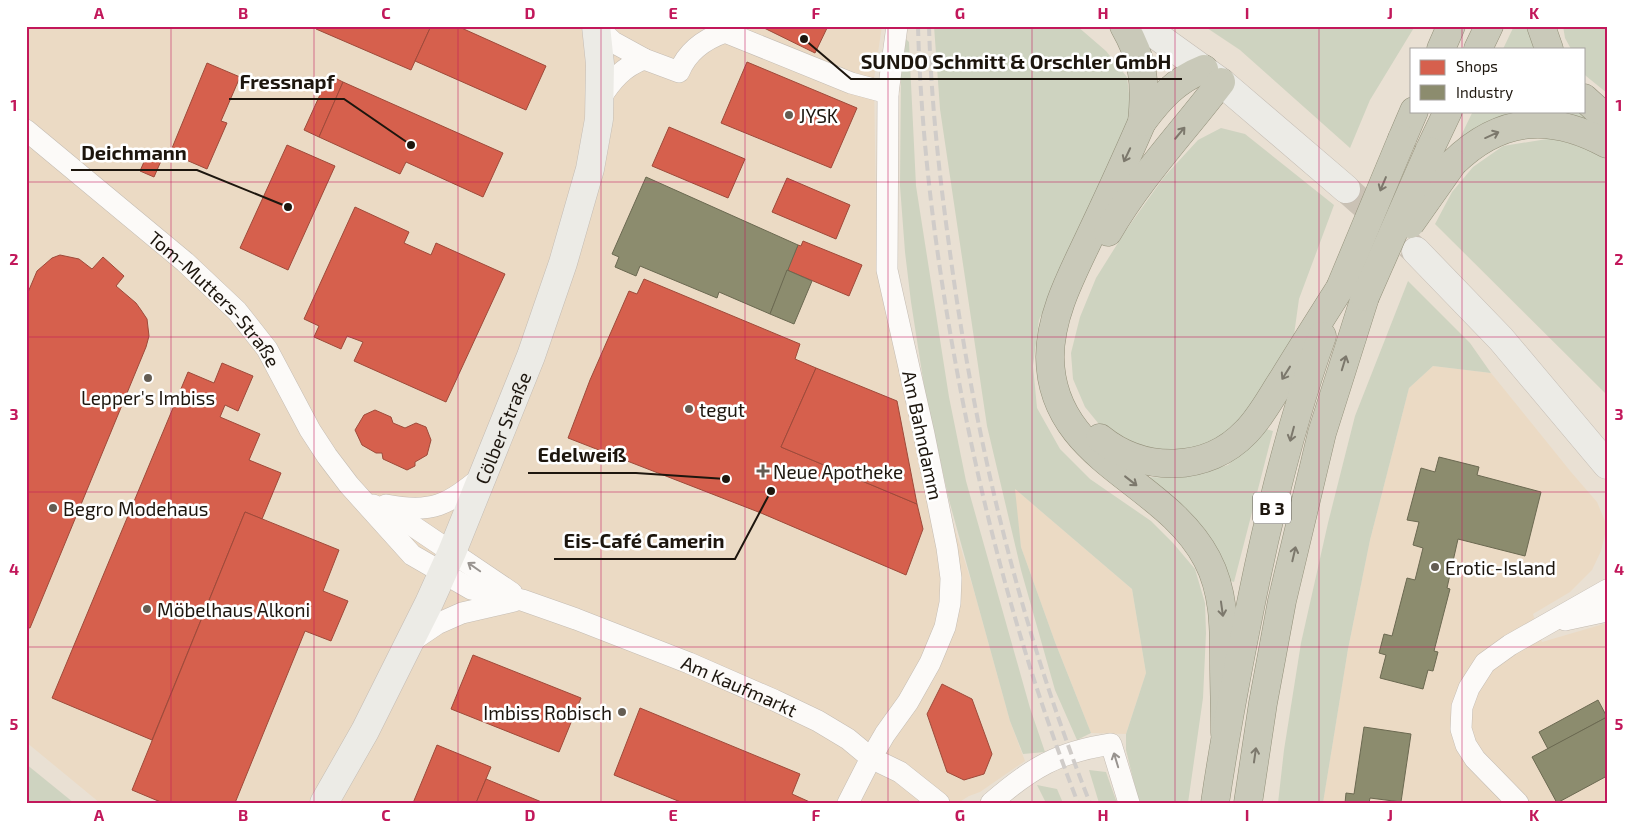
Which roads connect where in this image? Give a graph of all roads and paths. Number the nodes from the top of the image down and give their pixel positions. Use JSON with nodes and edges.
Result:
{"nodes":[{"id":1,"x":596,"y":26,"type":"edge"},
{"id":2,"x":897,"y":26,"type":"edge"},
{"id":3,"x":1124,"y":26,"type":"edge"},
{"id":4,"x":1143,"y":26,"type":"edge"},
{"id":5,"x":1451,"y":26,"type":"edge"},
{"id":6,"x":1489,"y":26,"type":"edge"},
{"id":7,"x":1542,"y":26,"type":"edge"},
{"id":8,"x":1441,"y":48,"type":"edge"},
{"id":9,"x":1478,"y":48,"type":"edge"},
{"id":10,"x":1548,"y":48,"type":"edge"},
{"id":11,"x":644,"y":59,"type":"junction"},
{"id":12,"x":1213,"y":76,"type":"junction"},
{"id":13,"x":888,"y":93,"type":"junction"},
{"id":14,"x":600,"y":99,"type":"junction"},
{"id":15,"x":1586,"y":100,"type":"edge"},
{"id":16,"x":1414,"y":112,"type":"edge"},
{"id":17,"x":1448,"y":112,"type":"edge"},
{"id":18,"x":1607,"y":119,"type":"edge"},
{"id":19,"x":1142,"y":122,"type":"junction"},
{"id":20,"x":26,"y":130,"type":"edge"},
{"id":21,"x":1607,"y":144,"type":"edge"},
{"id":22,"x":1441,"y":157,"type":"junction"},
{"id":23,"x":1346,"y":189,"type":"tunnel mouth"},
{"id":24,"x":1416,"y":251,"type":"tunnel mouth"},
{"id":25,"x":1340,"y":288,"type":"junction"},
{"id":26,"x":1607,"y":465,"type":"edge"},
{"id":27,"x":483,"y":476,"type":"junction"},
{"id":28,"x":364,"y":501,"type":"junction"},
{"id":29,"x":447,"y":562,"type":"junction"},
{"id":30,"x":1607,"y":574,"type":"edge"},
{"id":31,"x":1602,"y":599,"type":"edge"},
{"id":32,"x":522,"y":600,"type":"junction"},
{"id":33,"x":409,"y":643,"type":"junction"},
{"id":34,"x":1225,"y":733,"type":"junction"},
{"id":35,"x":871,"y":758,"type":"junction"},
{"id":36,"x":324,"y":803,"type":"edge"},
{"id":37,"x":848,"y":803,"type":"edge"},
{"id":38,"x":939,"y":803,"type":"edge"},
{"id":39,"x":991,"y":803,"type":"edge"},
{"id":40,"x":1129,"y":803,"type":"edge"},
{"id":41,"x":1215,"y":803,"type":"edge"},
{"id":42,"x":1248,"y":803,"type":"edge"},
{"id":43,"x":1518,"y":803,"type":"edge"}],
"edges":[{"from":1,"to":11,"type":"street"},
{"from":1,"to":14,"type":"street","name":"Cölber Straße"},
{"from":2,"to":13,"type":"street","name":"Am Bahndamm"},
{"from":3,"to":19,"type":"highway"},
{"from":4,"to":12,"type":"street"},
{"from":5,"to":8,"type":"highway"},
{"from":6,"to":9,"type":"highway"},
{"from":7,"to":10,"type":"highway"},
{"from":11,"to":13,"type":"street"},
{"from":11,"to":14,"type":"street"},
{"from":12,"to":19,"type":"highway"},
{"from":12,"to":23,"type":"street"},
{"from":25,"to":12,"type":"highway","one_way":true},
{"from":13,"to":35,"type":"street","name":"Am Bahndamm"},
{"from":14,"to":27,"type":"street","name":"Cölber Straße"},
{"from":15,"to":18,"type":"highway"},
{"from":16,"to":25,"type":"highway","number":"B 3","one_way":true,"bridge":true},
{"from":17,"to":22,"type":"highway"},
{"from":19,"to":34,"type":"highway","one_way":true},
{"from":20,"to":28,"type":"street","name":"Tom-Mutters-Straße"},
{"from":22,"to":21,"type":"highway","one_way":true},
{"from":42,"to":22,"type":"highway","number":"B 3","one_way":true,"bridge":true},
{"from":24,"to":26,"type":"street"},
{"from":25,"to":34,"type":"highway","number":"B 3","one_way":true},
{"from":27,"to":28,"type":"street"},
{"from":27,"to":29,"type":"street","name":"Cölber Straße"},
{"from":28,"to":29,"type":"street","name":"Tom-Mutters-Straße"},
{"from":29,"to":32,"type":"street","name":"Am Kaufmarkt"},
{"from":29,"to":33,"type":"street","name":"Cölber Straße"},
{"from":30,"to":31,"type":"street"},
{"from":31,"to":43,"type":"street"},
{"from":32,"to":33,"type":"street"},
{"from":32,"to":35,"type":"street","name":"Am Kaufmarkt"},
{"from":33,"to":36,"type":"street","name":"Cölber Straße"},
{"from":34,"to":41,"type":"highway","number":"B 3"},
{"from":35,"to":37,"type":"street","name":"Am Bahndamm"},
{"from":35,"to":38,"type":"street","name":"Am Kaufmarkt"},
{"from":40,"to":39,"type":"street","one_way":true}]}
